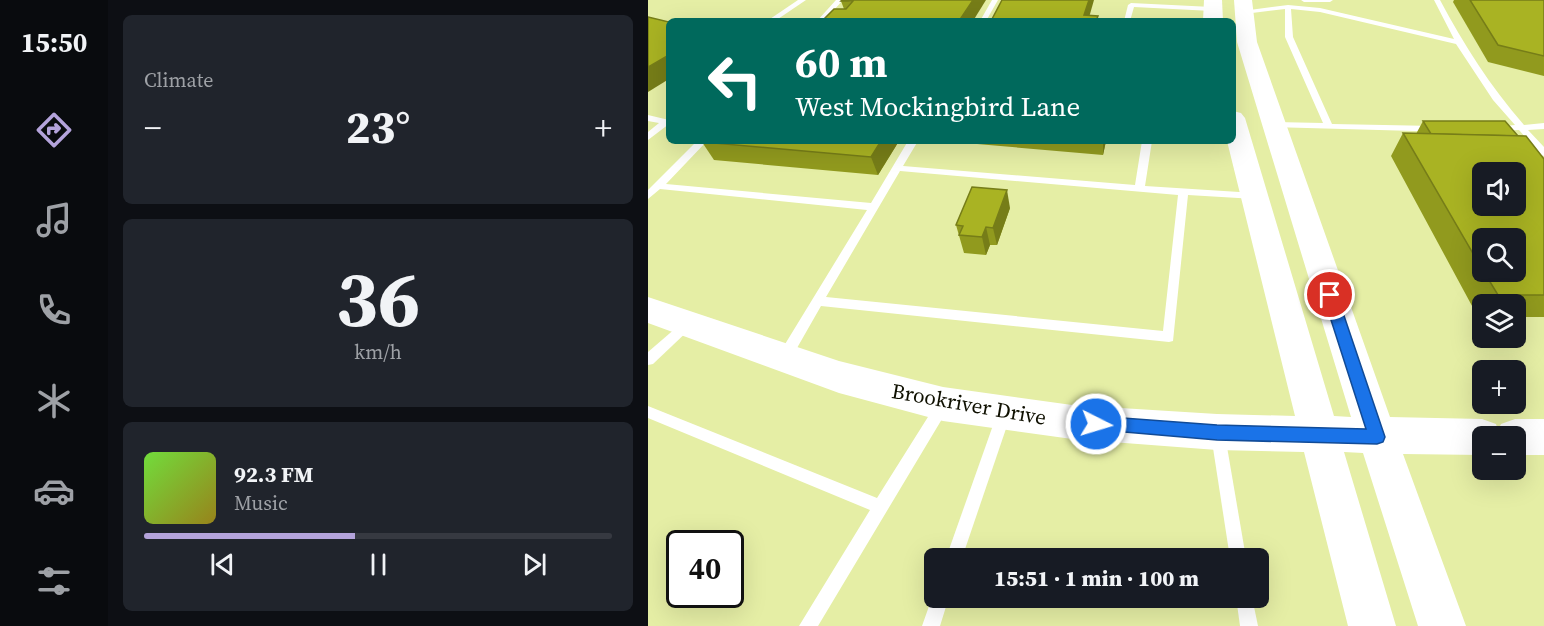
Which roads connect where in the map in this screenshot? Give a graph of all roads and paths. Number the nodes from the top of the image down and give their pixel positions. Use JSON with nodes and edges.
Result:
{"nodes":[{"id":1,"x":803,"y":0,"type":"edge"},
{"id":2,"x":840,"y":0,"type":"edge"},
{"id":3,"x":995,"y":0,"type":"edge"},
{"id":4,"x":1304,"y":0,"type":"edge"},
{"id":5,"x":1330,"y":0,"type":"edge"},
{"id":6,"x":1437,"y":0,"type":"edge"},
{"id":7,"x":1153,"y":3,"type":"edge"},
{"id":8,"x":1244,"y":6,"type":"edge"},
{"id":9,"x":1288,"y":7,"type":"junction"},
{"id":10,"x":1213,"y":10,"type":"edge"},
{"id":11,"x":775,"y":18,"type":"edge"},
{"id":12,"x":823,"y":18,"type":"edge"},
{"id":13,"x":985,"y":18,"type":"edge"},
{"id":14,"x":1128,"y":18,"type":"edge"},
{"id":15,"x":1459,"y":42,"type":"junction"},
{"id":16,"x":1469,"y":44,"type":"dead end"},
{"id":17,"x":648,"y":117,"type":"edge"},
{"id":18,"x":666,"y":121,"type":"edge"},
{"id":19,"x":666,"y":123,"type":"edge"},
{"id":20,"x":1274,"y":125,"type":"junction"},
{"id":21,"x":1328,"y":125,"type":"junction"},
{"id":22,"x":1544,"y":126,"type":"edge"},
{"id":23,"x":1236,"y":128,"type":"edge"},
{"id":24,"x":1443,"y":129,"type":"edge"},
{"id":25,"x":1489,"y":129,"type":"edge"},
{"id":26,"x":1523,"y":129,"type":"junction"},
{"id":27,"x":648,"y":137,"type":"edge"},
{"id":28,"x":699,"y":144,"type":"edge"},
{"id":29,"x":911,"y":144,"type":"edge"},
{"id":30,"x":1147,"y":144,"type":"edge"},
{"id":31,"x":1544,"y":153,"type":"edge"},
{"id":32,"x":897,"y":168,"type":"junction"},
{"id":33,"x":657,"y":186,"type":"junction"},
{"id":34,"x":1140,"y":187,"type":"junction"},
{"id":35,"x":1183,"y":192,"type":"junction"},
{"id":36,"x":648,"y":196,"type":"edge"},
{"id":37,"x":1256,"y":196,"type":"junction"},
{"id":38,"x":874,"y":207,"type":"junction"},
{"id":39,"x":818,"y":301,"type":"junction"},
{"id":40,"x":648,"y":310,"type":"edge"},
{"id":41,"x":688,"y":324,"type":"junction"},
{"id":42,"x":783,"y":359,"type":"junction"},
{"id":43,"x":648,"y":360,"type":"edge"},
{"id":44,"x":943,"y":404,"type":"junction"},
{"id":45,"x":648,"y":412,"type":"edge"},
{"id":46,"x":1004,"y":413,"type":"junction"},
{"id":47,"x":1217,"y":432,"type":"junction"},
{"id":48,"x":1321,"y":435,"type":"junction"},
{"id":49,"x":1377,"y":437,"type":"junction"},
{"id":50,"x":1472,"y":437,"type":"edge"},
{"id":51,"x":1526,"y":437,"type":"edge"},
{"id":52,"x":1544,"y":437,"type":"edge"},
{"id":53,"x":880,"y":507,"type":"junction"},
{"id":54,"x":957,"y":548,"type":"edge"},
{"id":55,"x":1236,"y":548,"type":"edge"},
{"id":56,"x":937,"y":608,"type":"edge"},
{"id":57,"x":1246,"y":608,"type":"edge"},
{"id":58,"x":808,"y":626,"type":"edge"},
{"id":59,"x":931,"y":626,"type":"edge"},
{"id":60,"x":1249,"y":626,"type":"edge"},
{"id":61,"x":1372,"y":626,"type":"edge"},
{"id":62,"x":1442,"y":626,"type":"edge"}],
"edges":[{"from":1,"to":11,"type":"lane"},
{"from":2,"to":12,"type":"lane"},
{"from":3,"to":13,"type":"lane"},
{"from":4,"to":5,"type":"lane"},
{"from":6,"to":15,"type":"lane"},
{"from":7,"to":10,"type":"lane"},
{"from":7,"to":14,"type":"lane"},
{"from":8,"to":9,"type":"lane"},
{"from":8,"to":20,"type":"main road"},
{"from":9,"to":15,"type":"lane"},
{"from":9,"to":21,"type":"lane"},
{"from":15,"to":16,"type":"lane"},
{"from":15,"to":26,"type":"lane"},
{"from":17,"to":18,"type":"lane"},
{"from":19,"to":27,"type":"lane"},
{"from":20,"to":21,"type":"lane"},
{"from":20,"to":49,"type":"main road"},
{"from":21,"to":24,"type":"lane"},
{"from":22,"to":26,"type":"lane"},
{"from":23,"to":37,"type":"main road"},
{"from":25,"to":26,"type":"lane"},
{"from":26,"to":31,"type":"lane"},
{"from":28,"to":33,"type":"lane"},
{"from":29,"to":32,"type":"lane"},
{"from":30,"to":34,"type":"lane"},
{"from":32,"to":34,"type":"lane"},
{"from":32,"to":38,"type":"lane"},
{"from":33,"to":36,"type":"lane"},
{"from":33,"to":38,"type":"lane"},
{"from":34,"to":35,"type":"lane"},
{"from":35,"to":37,"type":"lane"},
{"from":35,"to":39,"type":"lane"},
{"from":37,"to":48,"type":"main road"},
{"from":38,"to":39,"type":"lane"},
{"from":39,"to":42,"type":"lane"},
{"from":40,"to":41,"type":"main road","name":"Brookriver Drive"},
{"from":41,"to":42,"type":"main road","name":"Brookriver Drive"},
{"from":41,"to":43,"type":"lane"},
{"from":42,"to":44,"type":"main road","name":"Brookriver Drive"},
{"from":44,"to":46,"type":"main road","name":"Brookriver Drive"},
{"from":44,"to":53,"type":"lane"},
{"from":45,"to":53,"type":"lane"},
{"from":46,"to":47,"type":"main road","name":"Brookriver Drive"},
{"from":46,"to":54,"type":"lane"},
{"from":47,"to":48,"type":"main road","name":"Brookriver Drive"},
{"from":47,"to":55,"type":"lane"},
{"from":48,"to":49,"type":"main road","name":"Brookriver Drive"},
{"from":48,"to":61,"type":"main road"},
{"from":49,"to":50,"type":"main road","name":"Brookriver Drive"},
{"from":49,"to":62,"type":"main road"},
{"from":51,"to":52,"type":"main road"},
{"from":53,"to":58,"type":"lane"},
{"from":56,"to":59,"type":"lane"},
{"from":57,"to":60,"type":"lane"}]}
